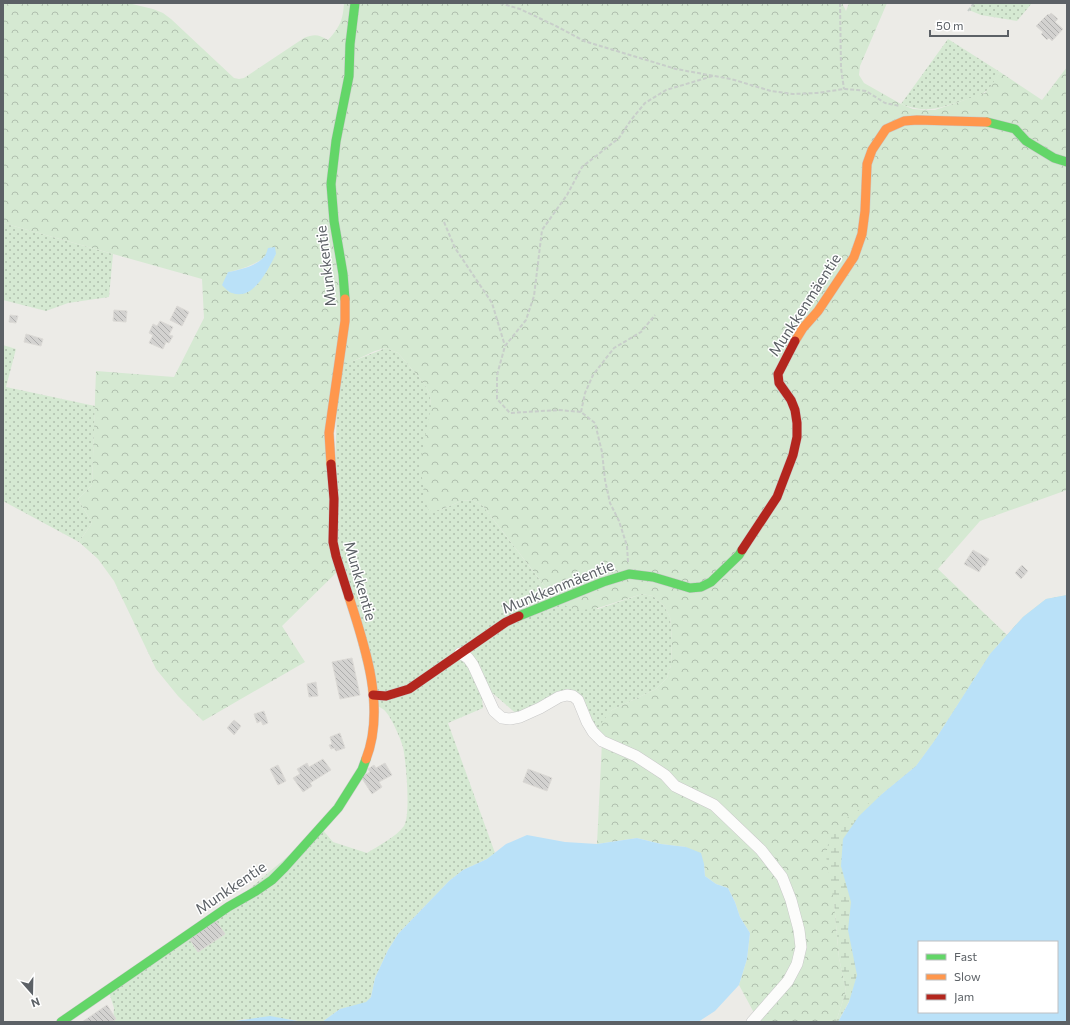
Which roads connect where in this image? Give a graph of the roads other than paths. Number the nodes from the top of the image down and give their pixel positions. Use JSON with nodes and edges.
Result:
{"nodes":[{"id":1,"x":355,"y":3,"type":"edge"},
{"id":2,"x":1067,"y":162,"type":"edge"},
{"id":3,"x":460,"y":653,"type":"junction"},
{"id":4,"x":373,"y":695,"type":"junction"},
{"id":5,"x":61,"y":1022,"type":"edge"},
{"id":6,"x":752,"y":1022,"type":"edge"}],
"edges":[{"from":1,"to":4,"type":"street","name":"Munkkentie"},
{"from":2,"to":3,"type":"street","name":"Munkkenmäentie"},
{"from":3,"to":4,"type":"street","name":"Munkkenmäentie"},
{"from":3,"to":6,"type":"street"},
{"from":4,"to":5,"type":"street","name":"Munkkentie"}]}
